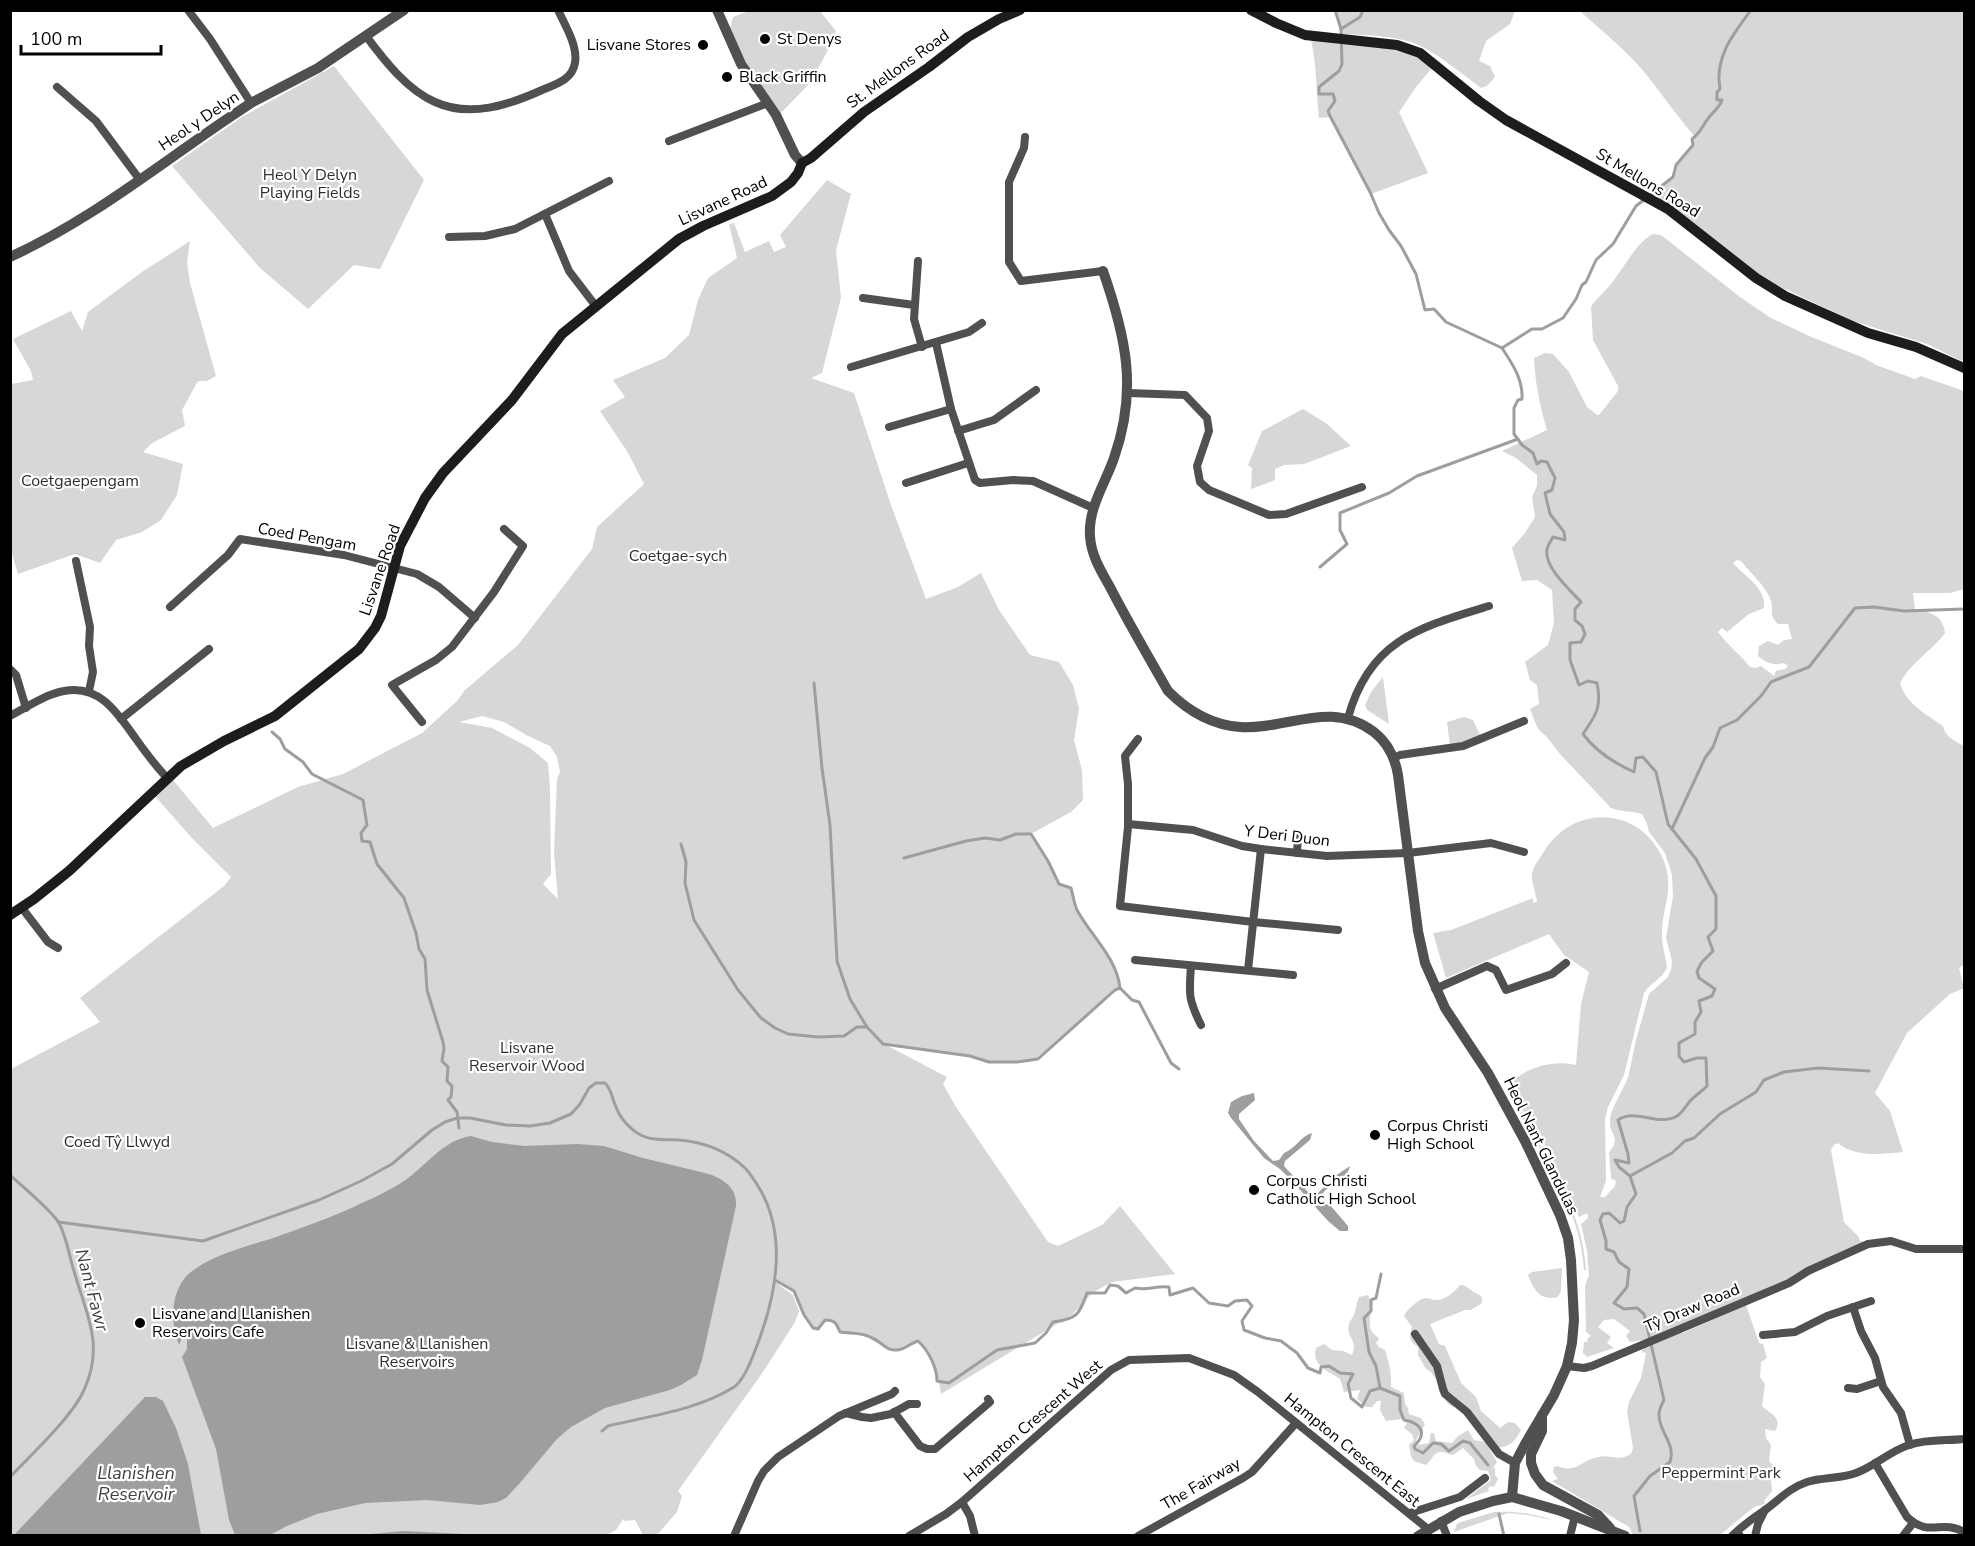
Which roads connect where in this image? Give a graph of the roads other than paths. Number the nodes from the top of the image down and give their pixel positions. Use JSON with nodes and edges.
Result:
{"nodes":[{"id":1,"x":188,"y":10,"type":"edge"},
{"id":2,"x":404,"y":10,"type":"edge"},
{"id":3,"x":558,"y":10,"type":"edge"},
{"id":4,"x":717,"y":10,"type":"edge"},
{"id":5,"x":1020,"y":10,"type":"edge"},
{"id":6,"x":1251,"y":10,"type":"edge"},
{"id":7,"x":366,"y":36,"type":"junction"},
{"id":8,"x":57,"y":87,"type":"dead end"},
{"id":9,"x":251,"y":103,"type":"junction"},
{"id":10,"x":768,"y":103,"type":"junction"},
{"id":11,"x":1025,"y":137,"type":"dead end"},
{"id":12,"x":669,"y":141,"type":"dead end"},
{"id":13,"x":802,"y":163,"type":"junction"},
{"id":14,"x":140,"y":180,"type":"junction"},
{"id":15,"x":609,"y":180,"type":"dead end"},
{"id":16,"x":545,"y":214,"type":"junction"},
{"id":17,"x":449,"y":237,"type":"dead end"},
{"id":18,"x":10,"y":257,"type":"edge"},
{"id":19,"x":918,"y":261,"type":"dead end"},
{"id":20,"x":1103,"y":271,"type":"joint"},
{"id":21,"x":863,"y":298,"type":"dead end"},
{"id":22,"x":595,"y":305,"type":"junction"},
{"id":23,"x":914,"y":305,"type":"junction"},
{"id":24,"x":982,"y":323,"type":"dead end"},
{"id":25,"x":936,"y":343,"type":"junction"},
{"id":26,"x":921,"y":347,"type":"junction"},
{"id":27,"x":850,"y":367,"type":"dead end"},
{"id":28,"x":1965,"y":368,"type":"edge"},
{"id":29,"x":1036,"y":390,"type":"dead end"},
{"id":30,"x":1128,"y":393,"type":"junction"},
{"id":31,"x":951,"y":409,"type":"junction"},
{"id":32,"x":889,"y":427,"type":"dead end"},
{"id":33,"x":958,"y":431,"type":"junction"},
{"id":34,"x":968,"y":464,"type":"junction"},
{"id":35,"x":906,"y":483,"type":"dead end"},
{"id":36,"x":1362,"y":487,"type":"dead end"},
{"id":37,"x":1094,"y":508,"type":"junction"},
{"id":38,"x":504,"y":530,"type":"dead end"},
{"id":39,"x":76,"y":561,"type":"dead end"},
{"id":40,"x":394,"y":568,"type":"junction"},
{"id":41,"x":1489,"y":606,"type":"dead end"},
{"id":42,"x":170,"y":607,"type":"dead end"},
{"id":43,"x":475,"y":618,"type":"junction"},
{"id":44,"x":209,"y":649,"type":"dead end"},
{"id":45,"x":10,"y":669,"type":"edge"},
{"id":46,"x":89,"y":692,"type":"junction"},
{"id":47,"x":26,"y":708,"type":"junction"},
{"id":48,"x":10,"y":716,"type":"edge"},
{"id":49,"x":1348,"y":718,"type":"junction"},
{"id":50,"x":121,"y":719,"type":"junction"},
{"id":51,"x":1524,"y":721,"type":"dead end"},
{"id":52,"x":422,"y":722,"type":"dead end"},
{"id":53,"x":1138,"y":739,"type":"dead end"},
{"id":54,"x":1394,"y":758,"type":"junction"},
{"id":55,"x":168,"y":778,"type":"junction"},
{"id":56,"x":1128,"y":824,"type":"junction"},
{"id":57,"x":1298,"y":835,"type":"dead end"},
{"id":58,"x":1261,"y":849,"type":"junction"},
{"id":59,"x":1524,"y":852,"type":"dead end"},
{"id":60,"x":1297,"y":853,"type":"junction"},
{"id":61,"x":1408,"y":853,"type":"junction"},
{"id":62,"x":22,"y":908,"type":"junction"},
{"id":63,"x":10,"y":915,"type":"edge"},
{"id":64,"x":1253,"y":922,"type":"junction"},
{"id":65,"x":1338,"y":930,"type":"dead end"},
{"id":66,"x":58,"y":948,"type":"dead end"},
{"id":67,"x":1135,"y":960,"type":"dead end"},
{"id":68,"x":1566,"y":963,"type":"dead end"},
{"id":69,"x":1191,"y":966,"type":"junction"},
{"id":70,"x":1248,"y":970,"type":"junction"},
{"id":71,"x":1293,"y":975,"type":"dead end"},
{"id":72,"x":1435,"y":989,"type":"junction"},
{"id":73,"x":1201,"y":1025,"type":"dead end"},
{"id":74,"x":1965,"y":1249,"type":"edge"},
{"id":75,"x":1871,"y":1301,"type":"dead end"},
{"id":76,"x":1853,"y":1307,"type":"junction"},
{"id":77,"x":1414,"y":1335,"type":"dead end"},
{"id":78,"x":1763,"y":1335,"type":"dead end"},
{"id":79,"x":1567,"y":1366,"type":"junction"},
{"id":80,"x":1881,"y":1381,"type":"junction"},
{"id":81,"x":1848,"y":1388,"type":"dead end"},
{"id":82,"x":895,"y":1391,"type":"dead end"},
{"id":83,"x":1258,"y":1392,"type":"joint"},
{"id":84,"x":988,"y":1399,"type":"dead end"},
{"id":85,"x":917,"y":1404,"type":"dead end"},
{"id":86,"x":894,"y":1412,"type":"junction"},
{"id":87,"x":844,"y":1413,"type":"junction"},
{"id":88,"x":1542,"y":1415,"type":"junction"},
{"id":89,"x":1296,"y":1423,"type":"junction"},
{"id":90,"x":1965,"y":1438,"type":"edge"},
{"id":91,"x":1910,"y":1444,"type":"junction"},
{"id":92,"x":1515,"y":1463,"type":"junction"},
{"id":93,"x":1875,"y":1463,"type":"junction"},
{"id":94,"x":1485,"y":1478,"type":"dead end"},
{"id":95,"x":1512,"y":1497,"type":"junction"},
{"id":96,"x":962,"y":1502,"type":"junction"},
{"id":97,"x":1766,"y":1509,"type":"junction"},
{"id":98,"x":1410,"y":1513,"type":"junction"},
{"id":99,"x":1575,"y":1516,"type":"junction"},
{"id":100,"x":1442,"y":1521,"type":"junction"},
{"id":101,"x":1913,"y":1523,"type":"junction"},
{"id":102,"x":1428,"y":1529,"type":"junction"},
{"id":103,"x":1613,"y":1531,"type":"junction"},
{"id":104,"x":1965,"y":1532,"type":"edge"},
{"id":105,"x":734,"y":1536,"type":"edge"},
{"id":106,"x":909,"y":1536,"type":"edge"},
{"id":107,"x":975,"y":1536,"type":"edge"},
{"id":108,"x":1138,"y":1536,"type":"edge"},
{"id":109,"x":1418,"y":1536,"type":"edge"},
{"id":110,"x":1447,"y":1536,"type":"edge"},
{"id":111,"x":1570,"y":1536,"type":"edge"},
{"id":112,"x":1625,"y":1536,"type":"edge"},
{"id":113,"x":1732,"y":1536,"type":"edge"},
{"id":114,"x":1755,"y":1536,"type":"edge"},
{"id":115,"x":1903,"y":1536,"type":"edge"}],
"edges":[{"from":1,"to":9,"type":"street"},
{"from":2,"to":7,"type":"street","name":"Heol y Delyn"},
{"from":3,"to":7,"type":"street"},
{"from":4,"to":10,"type":"street"},
{"from":5,"to":13,"type":"main road","name":"St. Mellons Road"},
{"from":6,"to":28,"type":"main road","name":"St Mellons Road"},
{"from":7,"to":9,"type":"street","name":"Heol y Delyn"},
{"from":8,"to":14,"type":"street"},
{"from":9,"to":14,"type":"street","name":"Heol y Delyn"},
{"from":10,"to":12,"type":"street"},
{"from":10,"to":13,"type":"street"},
{"from":11,"to":20,"type":"street"},
{"from":13,"to":22,"type":"main road","name":"Lisvane Road"},
{"from":14,"to":18,"type":"street","name":"Heol y Delyn"},
{"from":15,"to":16,"type":"street"},
{"from":16,"to":17,"type":"street"},
{"from":16,"to":22,"type":"street"},
{"from":19,"to":23,"type":"street"},
{"from":20,"to":30,"type":"street"},
{"from":21,"to":23,"type":"street"},
{"from":22,"to":40,"type":"main road","name":"Lisvane Road"},
{"from":23,"to":26,"type":"street"},
{"from":24,"to":25,"type":"street"},
{"from":25,"to":26,"type":"street"},
{"from":25,"to":31,"type":"street"},
{"from":26,"to":27,"type":"street"},
{"from":29,"to":33,"type":"street"},
{"from":30,"to":36,"type":"street"},
{"from":30,"to":37,"type":"street"},
{"from":31,"to":32,"type":"street"},
{"from":31,"to":33,"type":"street"},
{"from":33,"to":34,"type":"street"},
{"from":34,"to":35,"type":"street"},
{"from":34,"to":37,"type":"street"},
{"from":37,"to":49,"type":"street"},
{"from":38,"to":43,"type":"street"},
{"from":39,"to":46,"type":"street"},
{"from":40,"to":42,"type":"street","name":"Coed Pengam"},
{"from":40,"to":43,"type":"street"},
{"from":40,"to":55,"type":"main road","name":"Lisvane Road"},
{"from":41,"to":49,"type":"street"},
{"from":43,"to":52,"type":"street"},
{"from":44,"to":50,"type":"street"},
{"from":45,"to":47,"type":"street"},
{"from":46,"to":47,"type":"street"},
{"from":46,"to":50,"type":"street"},
{"from":47,"to":48,"type":"street"},
{"from":49,"to":54,"type":"street"},
{"from":50,"to":55,"type":"street"},
{"from":51,"to":54,"type":"street"},
{"from":53,"to":56,"type":"street"},
{"from":54,"to":61,"type":"street","name":"Heol Nant Glandulas"},
{"from":55,"to":62,"type":"main road","name":"Lisvane Road"},
{"from":56,"to":58,"type":"street","name":"Y Deri Duon"},
{"from":56,"to":64,"type":"street"},
{"from":57,"to":60,"type":"street"},
{"from":58,"to":60,"type":"street","name":"Y Deri Duon"},
{"from":58,"to":64,"type":"street"},
{"from":59,"to":61,"type":"street"},
{"from":60,"to":61,"type":"street","name":"Y Deri Duon"},
{"from":61,"to":72,"type":"street","name":"Heol Nant Glandulas"},
{"from":62,"to":63,"type":"main road","name":"Lisvane Road"},
{"from":62,"to":66,"type":"street"},
{"from":64,"to":65,"type":"street"},
{"from":64,"to":70,"type":"street"},
{"from":67,"to":69,"type":"street"},
{"from":68,"to":72,"type":"street"},
{"from":69,"to":70,"type":"street"},
{"from":69,"to":73,"type":"street"},
{"from":70,"to":71,"type":"street"},
{"from":72,"to":79,"type":"street","name":"Heol Nant Glandulas"},
{"from":74,"to":79,"type":"street","name":"Tŷ Draw Road"},
{"from":75,"to":76,"type":"street"},
{"from":76,"to":78,"type":"street"},
{"from":76,"to":80,"type":"street"},
{"from":77,"to":92,"type":"street"},
{"from":79,"to":88,"type":"street"},
{"from":80,"to":81,"type":"street"},
{"from":80,"to":91,"type":"street"},
{"from":82,"to":87,"type":"street"},
{"from":83,"to":89,"type":"street","name":"Hampton Crescent East"},
{"from":83,"to":96,"type":"street","name":"Hampton Crescent West"},
{"from":84,"to":86,"type":"street"},
{"from":85,"to":86,"type":"street"},
{"from":86,"to":87,"type":"street"},
{"from":87,"to":105,"type":"street"},
{"from":88,"to":92,"type":"street"},
{"from":88,"to":103,"type":"street"},
{"from":89,"to":98,"type":"street","name":"Hampton Crescent East"},
{"from":89,"to":108,"type":"street","name":"The Fairway"},
{"from":90,"to":91,"type":"street"},
{"from":91,"to":93,"type":"street"},
{"from":92,"to":95,"type":"street"},
{"from":93,"to":97,"type":"street"},
{"from":93,"to":101,"type":"street"},
{"from":94,"to":98,"type":"street"},
{"from":95,"to":99,"type":"street"},
{"from":95,"to":100,"type":"street"},
{"from":96,"to":106,"type":"street","name":"Hampton Crescent West"},
{"from":96,"to":107,"type":"street"},
{"from":97,"to":113,"type":"street"},
{"from":97,"to":114,"type":"street"},
{"from":98,"to":102,"type":"street","name":"Hampton Crescent East"},
{"from":99,"to":103,"type":"street"},
{"from":99,"to":111,"type":"street"},
{"from":100,"to":102,"type":"street"},
{"from":100,"to":110,"type":"street"},
{"from":101,"to":104,"type":"street"},
{"from":101,"to":115,"type":"street"},
{"from":102,"to":109,"type":"street"},
{"from":103,"to":112,"type":"street"}]}
